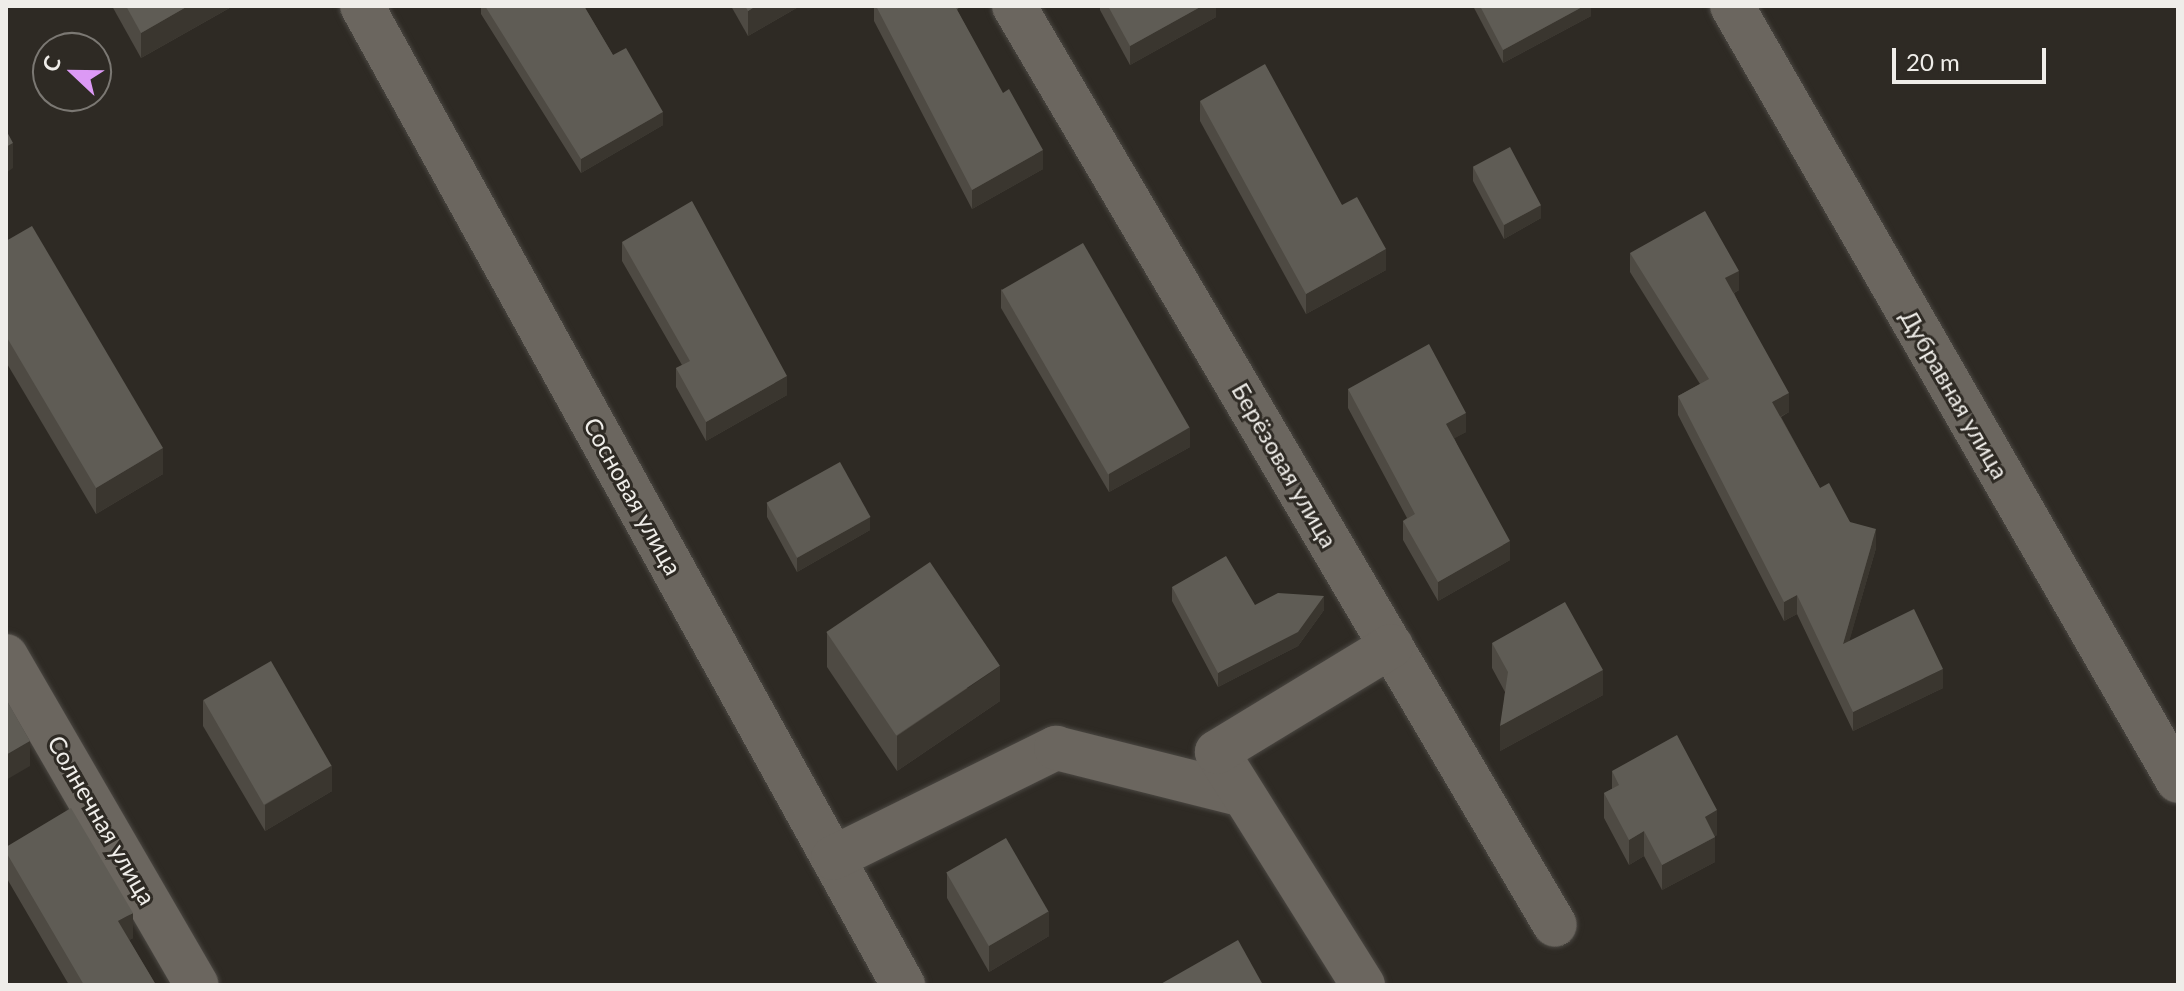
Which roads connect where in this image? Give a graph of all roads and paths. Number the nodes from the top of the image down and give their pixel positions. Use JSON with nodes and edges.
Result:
{"nodes":[{"id":1,"x":362,"y":6,"type":"edge"},
{"id":2,"x":1014,"y":6,"type":"edge"},
{"id":3,"x":1732,"y":6,"type":"edge"},
{"id":4,"x":1391,"y":646,"type":"junction"},
{"id":5,"x":6,"y":656,"type":"edge"},
{"id":6,"x":2178,"y":781,"type":"edge"},
{"id":7,"x":1243,"y":795,"type":"junction"},
{"id":8,"x":833,"y":858,"type":"junction"},
{"id":9,"x":1555,"y":925,"type":"dead end"},
{"id":10,"x":197,"y":985,"type":"edge"},
{"id":11,"x":903,"y":985,"type":"edge"},
{"id":12,"x":1363,"y":985,"type":"edge"}],
"edges":[{"from":1,"to":8,"type":"street","name":"Сосновая улица"},
{"from":2,"to":4,"type":"street","name":"Берёзовая улица"},
{"from":3,"to":6,"type":"street","name":"Дубравная улица"},
{"from":4,"to":7,"type":"street"},
{"from":4,"to":9,"type":"street","name":"Берёзовая улица"},
{"from":5,"to":10,"type":"street","name":"Солнечная улица"},
{"from":7,"to":8,"type":"street"},
{"from":7,"to":12,"type":"street"},
{"from":8,"to":11,"type":"street","name":"Сосновая улица"}]}
